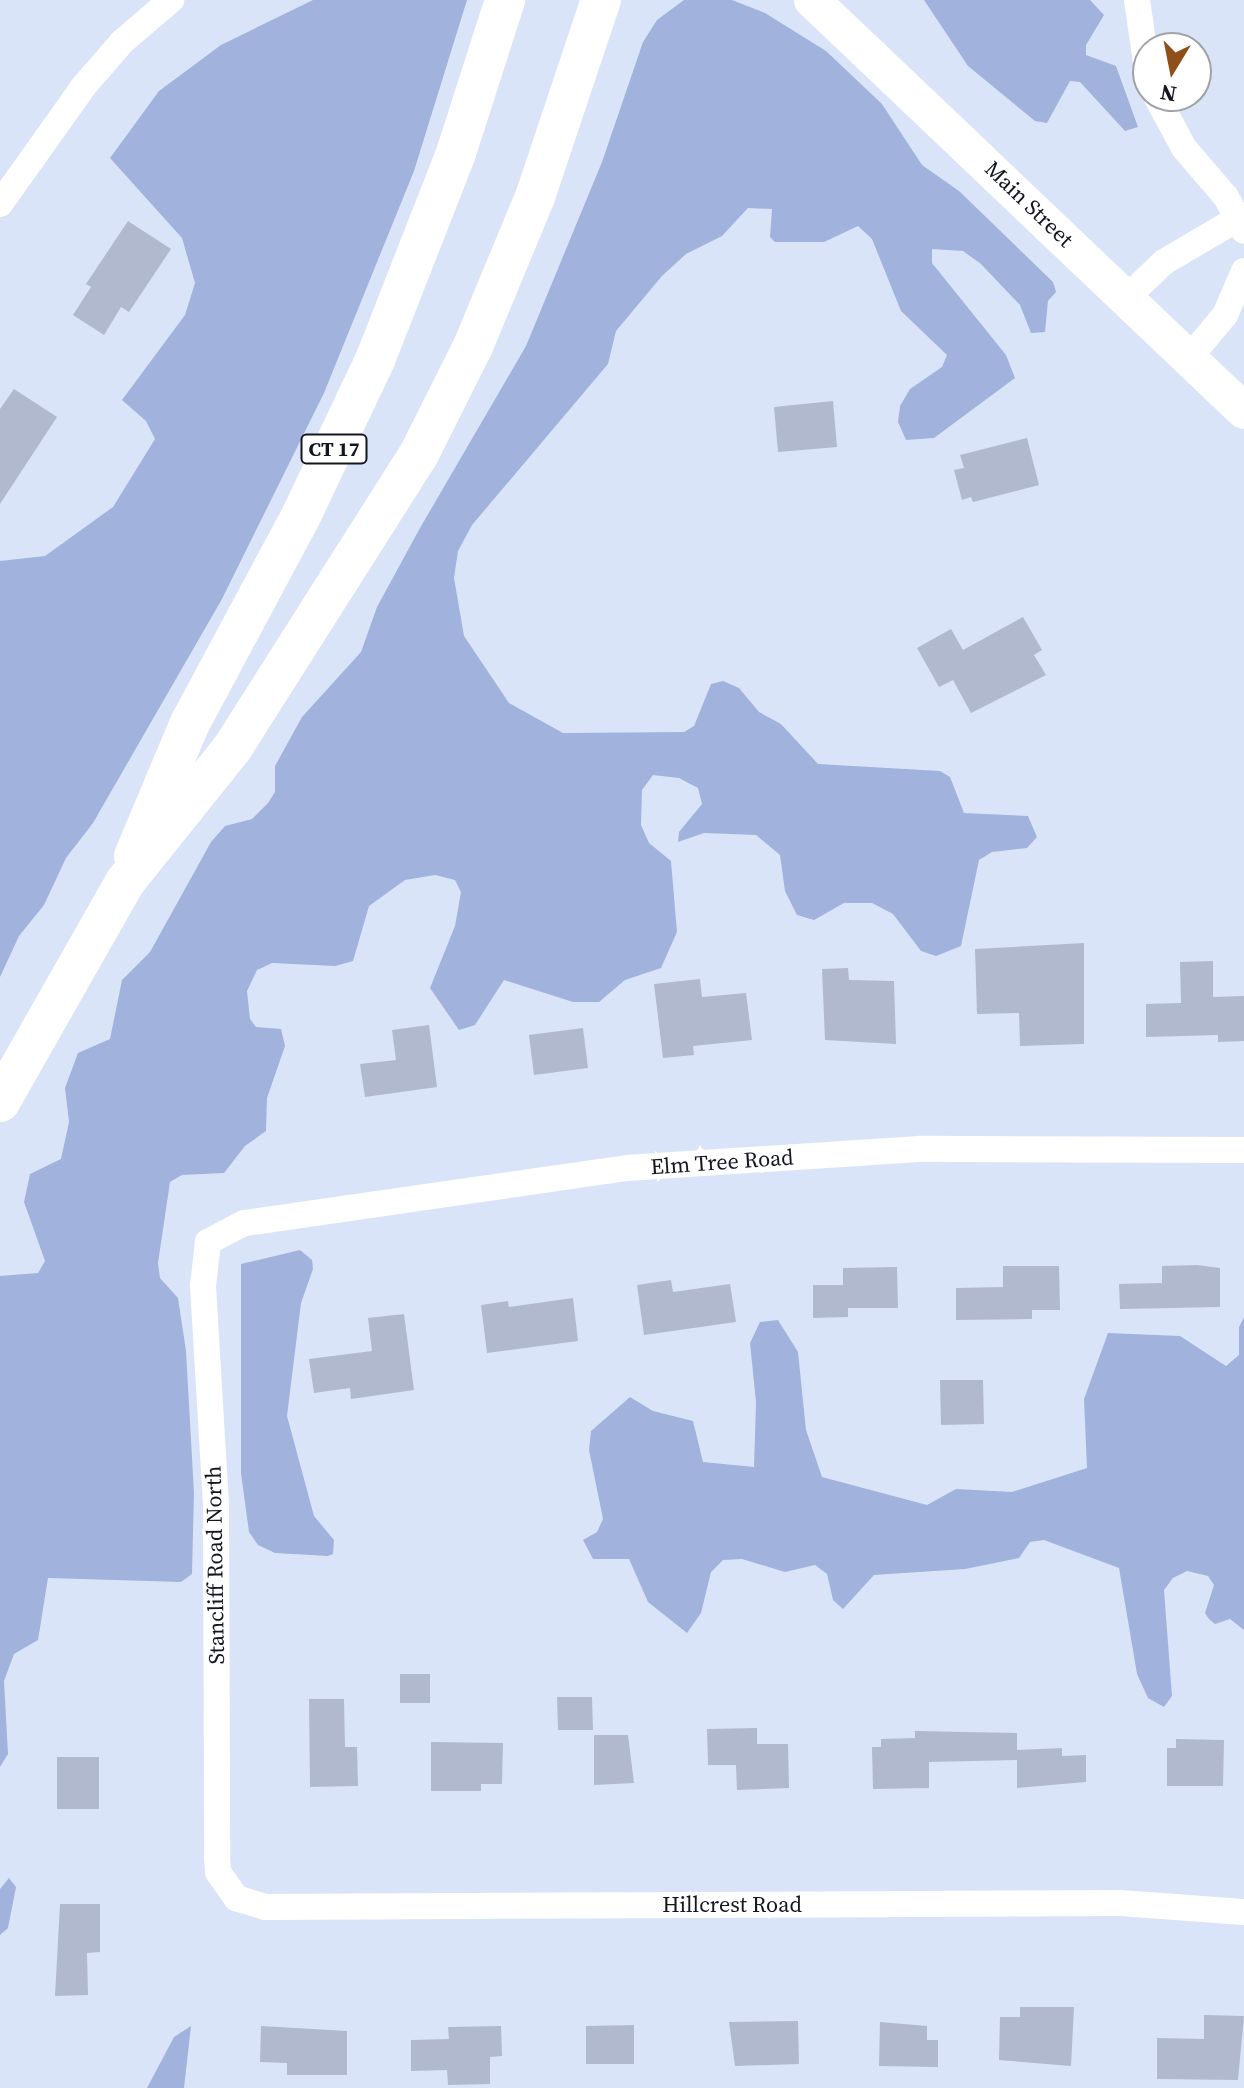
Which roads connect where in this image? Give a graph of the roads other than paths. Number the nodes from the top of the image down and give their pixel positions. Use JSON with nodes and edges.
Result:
{"nodes":[{"id":1,"x":171,"y":0,"type":"edge"},
{"id":2,"x":505,"y":0,"type":"edge"},
{"id":3,"x":601,"y":0,"type":"edge"},
{"id":4,"x":812,"y":0,"type":"edge"},
{"id":5,"x":1137,"y":0,"type":"edge"},
{"id":6,"x":1142,"y":32,"type":"edge"},
{"id":7,"x":1165,"y":112,"type":"edge"},
{"id":8,"x":0,"y":204,"type":"edge"},
{"id":9,"x":1241,"y":224,"type":"edge"},
{"id":10,"x":1244,"y":271,"type":"edge"},
{"id":11,"x":1126,"y":298,"type":"junction"},
{"id":12,"x":1189,"y":358,"type":"junction"},
{"id":13,"x":1244,"y":411,"type":"edge"},
{"id":14,"x":125,"y":882,"type":"junction"},
{"id":15,"x":0,"y":1102,"type":"edge"},
{"id":16,"x":1244,"y":1150,"type":"edge"},
{"id":17,"x":208,"y":1242,"type":"joint"},
{"id":18,"x":225,"y":1887,"type":"joint"},
{"id":19,"x":1244,"y":1912,"type":"edge"}],
"edges":[{"from":1,"to":8,"type":"street"},
{"from":2,"to":14,"type":"main road","number":"CT 17"},
{"from":3,"to":14,"type":"main road","number":"CT 17"},
{"from":4,"to":11,"type":"main road","name":"Main Street"},
{"from":5,"to":6,"type":"street"},
{"from":7,"to":9,"type":"street"},
{"from":9,"to":11,"type":"street"},
{"from":10,"to":12,"type":"street"},
{"from":11,"to":12,"type":"main road","name":"Main Street"},
{"from":12,"to":13,"type":"main road","name":"Main Street"},
{"from":14,"to":15,"type":"main road","number":"CT 17"},
{"from":16,"to":17,"type":"street","name":"Elm Tree Road"},
{"from":17,"to":18,"type":"street","name":"Stancliff Road North"},
{"from":18,"to":19,"type":"street","name":"Hillcrest Road"}]}
